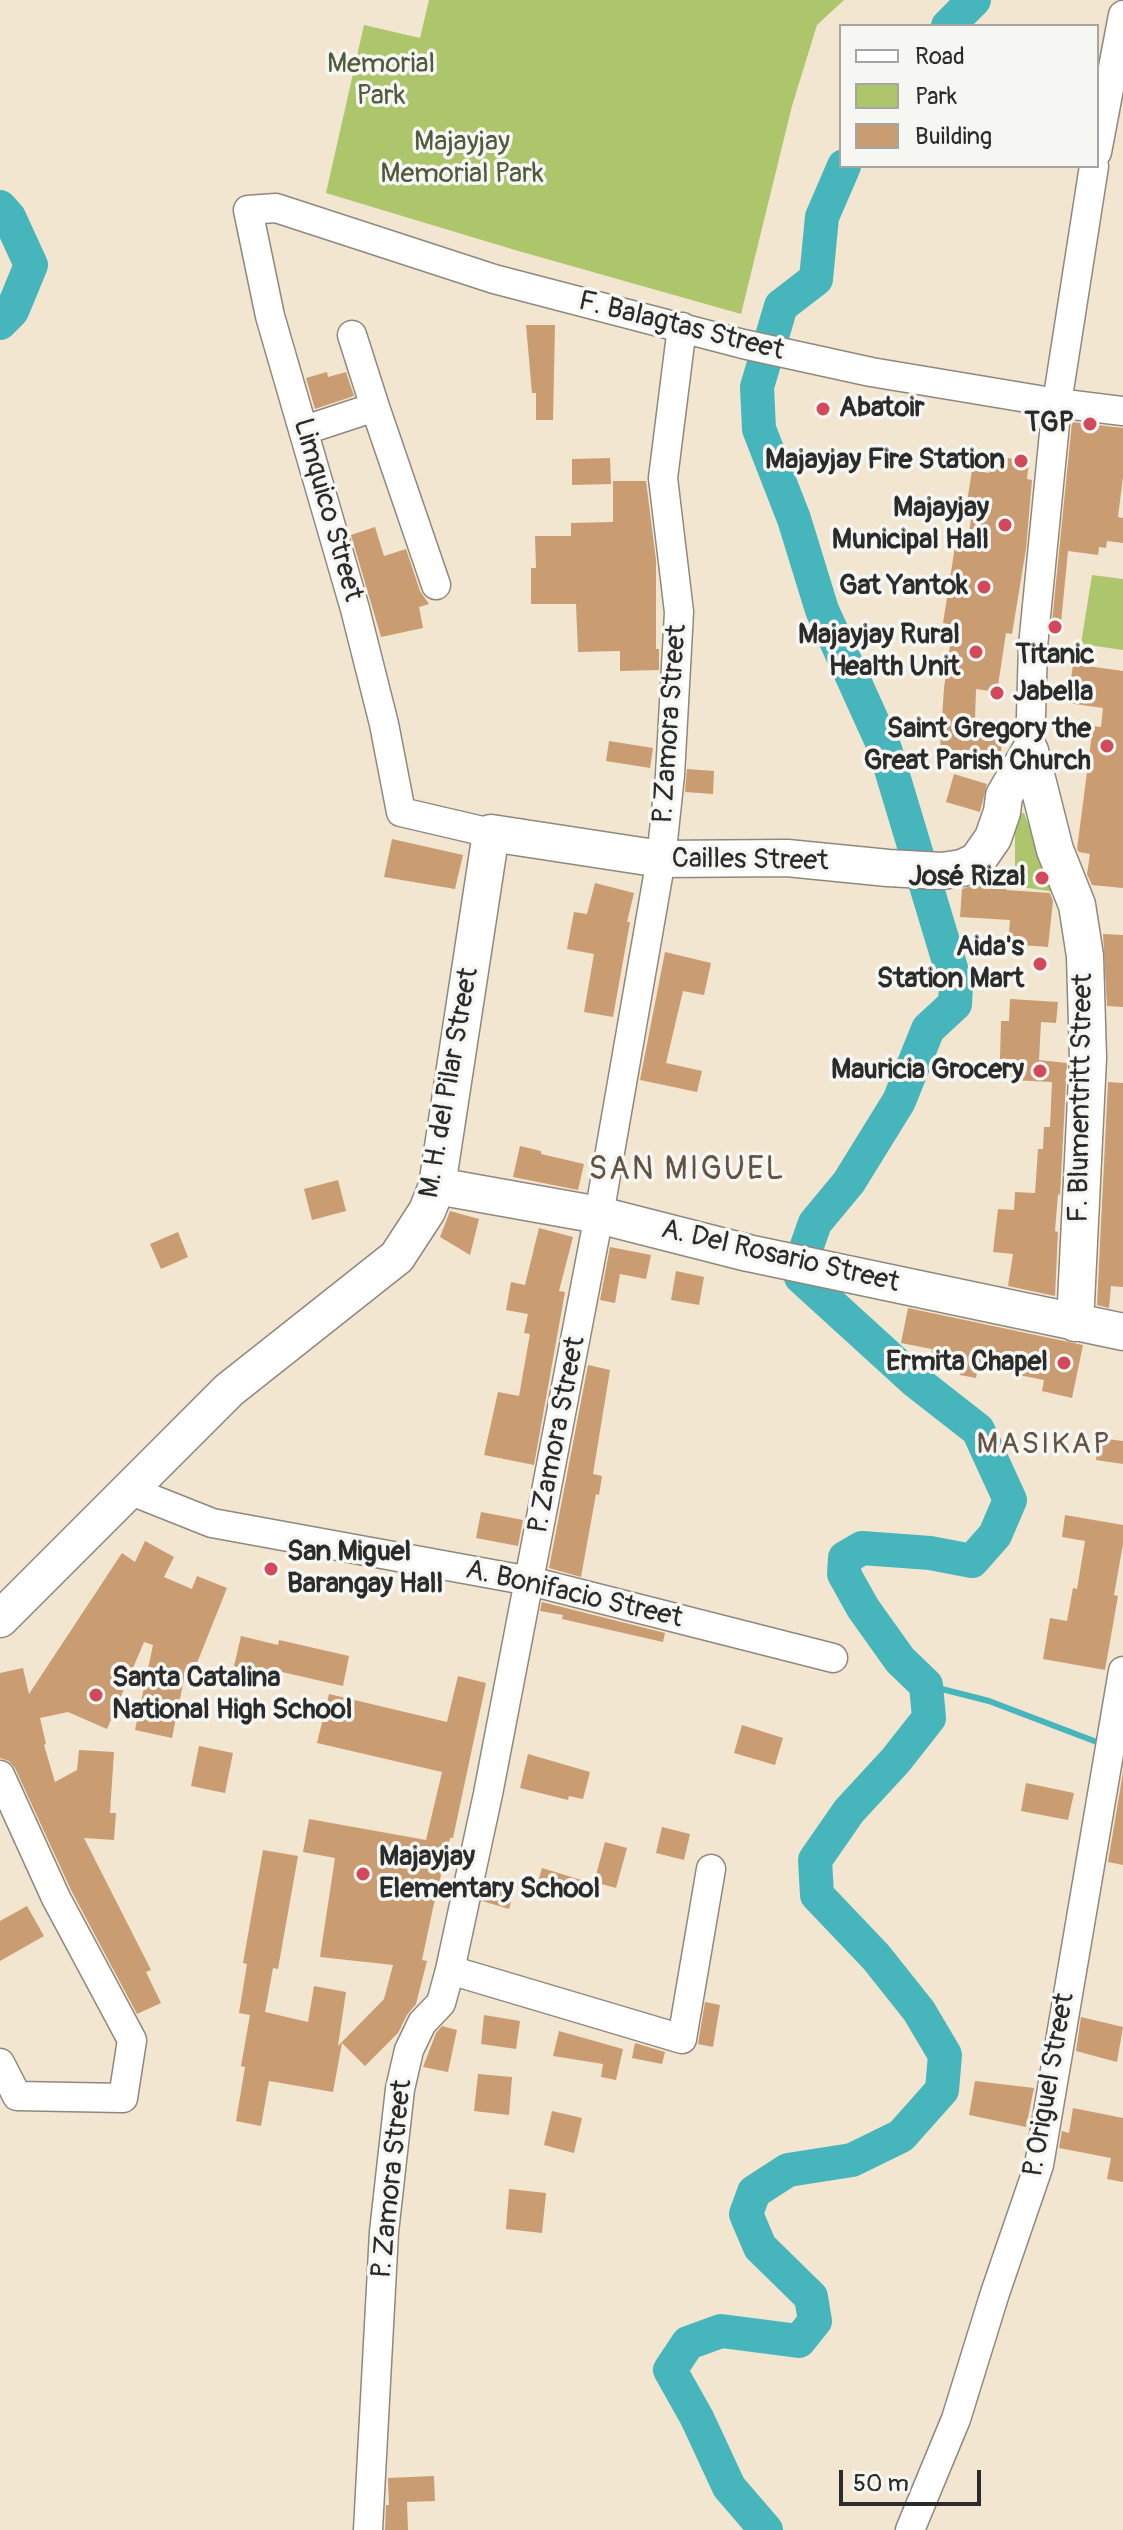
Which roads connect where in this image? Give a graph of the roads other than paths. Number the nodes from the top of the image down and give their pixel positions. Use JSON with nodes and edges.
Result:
{"nodes":[{"id":1,"x":1123,"y":15,"type":"edge"},
{"id":2,"x":1099,"y":141,"type":"edge"},
{"id":3,"x":1094,"y":168,"type":"edge"},
{"id":4,"x":248,"y":210,"type":"joint"},
{"id":5,"x":682,"y":327,"type":"junction"},
{"id":6,"x":352,"y":335,"type":"dead end"},
{"id":7,"x":1057,"y":403,"type":"junction"},
{"id":8,"x":375,"y":407,"type":"junction"},
{"id":9,"x":1123,"y":411,"type":"edge"},
{"id":10,"x":305,"y":430,"type":"junction"},
{"id":11,"x":436,"y":585,"type":"dead end"},
{"id":12,"x":1030,"y":751,"type":"junction"},
{"id":13,"x":401,"y":812,"type":"joint"},
{"id":14,"x":491,"y":833,"type":"junction"},
{"id":15,"x":661,"y":859,"type":"junction"},
{"id":16,"x":437,"y":1186,"type":"junction"},
{"id":17,"x":599,"y":1215,"type":"junction"},
{"id":18,"x":1075,"y":1323,"type":"junction"},
{"id":19,"x":1123,"y":1332,"type":"edge"},
{"id":20,"x":129,"y":1490,"type":"junction"},
{"id":21,"x":530,"y":1581,"type":"junction"},
{"id":22,"x":0,"y":1619,"type":"edge"},
{"id":23,"x":833,"y":1658,"type":"dead end"},
{"id":24,"x":1123,"y":1671,"type":"edge"},
{"id":25,"x":1118,"y":1727,"type":"edge"},
{"id":26,"x":0,"y":1775,"type":"edge"},
{"id":27,"x":711,"y":1869,"type":"dead end"},
{"id":28,"x":450,"y":1970,"type":"junction"},
{"id":29,"x":0,"y":2063,"type":"edge"},
{"id":30,"x":368,"y":2530,"type":"edge"},
{"id":31,"x":910,"y":2530,"type":"edge"}],
"edges":[{"from":1,"to":2,"type":"street"},
{"from":3,"to":7,"type":"street","name":"F. Blumentritt Street"},
{"from":4,"to":5,"type":"street","name":"F. Balagtas Street"},
{"from":4,"to":10,"type":"street","name":"Limquico Street"},
{"from":5,"to":7,"type":"street","name":"F. Balagtas Street"},
{"from":5,"to":15,"type":"street","name":"P. Zamora Street"},
{"from":6,"to":8,"type":"street"},
{"from":7,"to":9,"type":"street","name":"F. Balagtas Street"},
{"from":7,"to":12,"type":"street","name":"F. Blumentritt Street"},
{"from":8,"to":10,"type":"street"},
{"from":8,"to":11,"type":"street"},
{"from":10,"to":13,"type":"street","name":"Limquico Street"},
{"from":12,"to":15,"type":"main road","name":"Cailles Street"},
{"from":12,"to":18,"type":"main road","name":"F. Blumentritt Street"},
{"from":13,"to":14,"type":"street","name":"Cailles Street"},
{"from":14,"to":15,"type":"main road","name":"Cailles Street"},
{"from":14,"to":16,"type":"main road","name":"M. H. del Pilar Street"},
{"from":15,"to":17,"type":"street","name":"P. Zamora Street"},
{"from":16,"to":17,"type":"main road","name":"A. Del Rosario Street"},
{"from":16,"to":20,"type":"main road","name":"M. H. del Pilar Street"},
{"from":17,"to":18,"type":"main road","name":"A. Del Rosario Street"},
{"from":17,"to":21,"type":"street","name":"P. Zamora Street"},
{"from":18,"to":19,"type":"main road","name":"A. Del Rosario Street"},
{"from":20,"to":21,"type":"street","name":"A. Bonifacio Street"},
{"from":20,"to":22,"type":"main road","name":"M. H. del Pilar Street"},
{"from":21,"to":23,"type":"street","name":"A. Bonifacio Street"},
{"from":21,"to":28,"type":"street","name":"P. Zamora Street"},
{"from":24,"to":25,"type":"street","name":"P. Origuel Street"},
{"from":25,"to":31,"type":"street","name":"P. Origuel Street"},
{"from":26,"to":29,"type":"street"},
{"from":27,"to":28,"type":"street"},
{"from":28,"to":30,"type":"street","name":"P. Zamora Street"}]}
